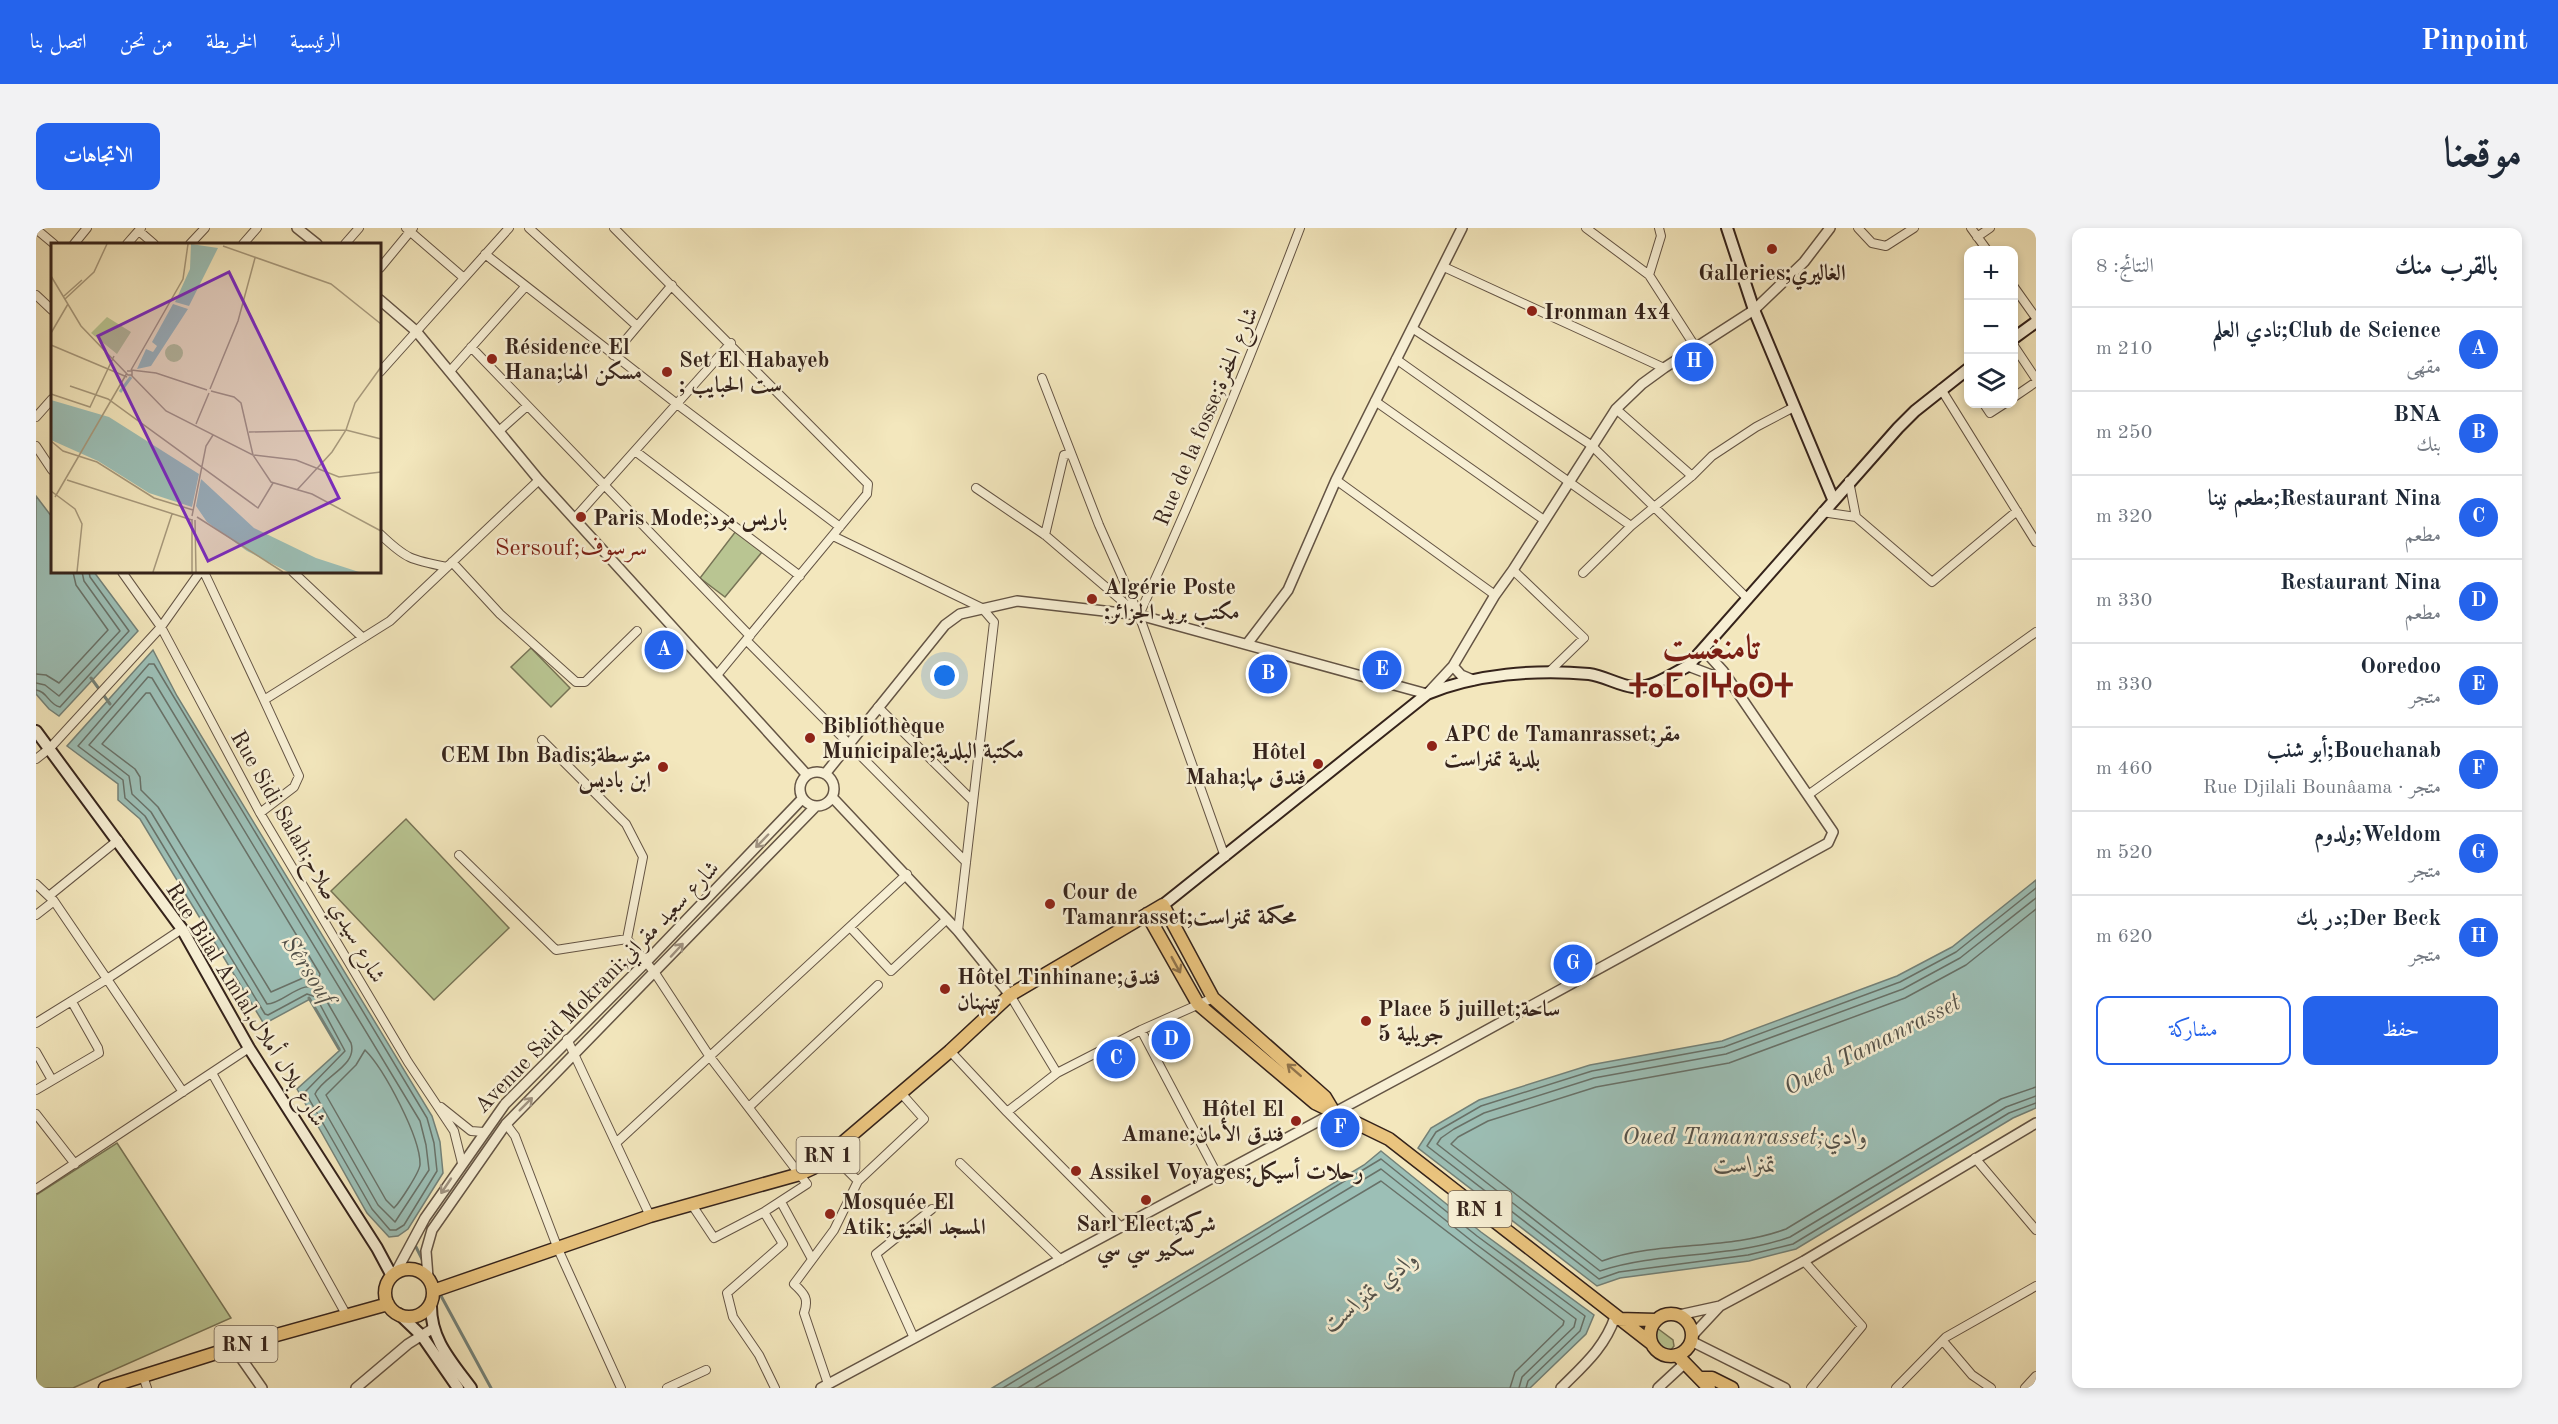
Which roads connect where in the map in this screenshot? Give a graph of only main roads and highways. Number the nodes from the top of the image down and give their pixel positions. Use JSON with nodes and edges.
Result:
{"nodes":[{"id":1,"x":1727,"y":228,"type":"edge"},
{"id":2,"x":2036,"y":320,"type":"edge"},
{"id":3,"x":2018,"y":334,"type":"edge"},
{"id":4,"x":1964,"y":376,"type":"edge"},
{"id":5,"x":1833,"y":499,"type":"junction"},
{"id":6,"x":36,"y":731,"type":"edge"},
{"id":7,"x":1163,"y":905,"type":"junction"},
{"id":8,"x":1147,"y":914,"type":"junction"},
{"id":9,"x":1334,"y":1112,"type":"junction"},
{"id":10,"x":394,"y":1274,"type":"junction"},
{"id":11,"x":434,"y":1291,"type":"junction"},
{"id":12,"x":388,"y":1304,"type":"junction"},
{"id":13,"x":431,"y":1304,"type":"junction"},
{"id":14,"x":399,"y":1314,"type":"junction"},
{"id":15,"x":1617,"y":1318,"type":"junction"},
{"id":16,"x":1656,"y":1320,"type":"junction"},
{"id":17,"x":1651,"y":1344,"type":"junction"},
{"id":18,"x":1680,"y":1359,"type":"junction"},
{"id":19,"x":145,"y":1382,"type":"edge"},
{"id":20,"x":1705,"y":1383,"type":"edge"},
{"id":21,"x":105,"y":1388,"type":"edge"},
{"id":22,"x":458,"y":1388,"type":"edge"},
{"id":23,"x":471,"y":1388,"type":"edge"},
{"id":24,"x":1732,"y":1388,"type":"edge"}],
"edges":[{"from":1,"to":5,"type":"main road"},
{"from":2,"to":3,"type":"main road"},
{"from":4,"to":5,"type":"main road"},
{"from":5,"to":7,"type":"main road"},
{"from":6,"to":10,"type":"main road","name":"Rue Bilal Amlal,شارع بلال أملال"},
{"from":7,"to":8,"type":"main road","number":"RN 1"},
{"from":9,"to":7,"type":"main road","number":"RN 1","one_way":true},
{"from":8,"to":9,"type":"main road","number":"RN 1","one_way":true},
{"from":8,"to":11,"type":"main road","number":"RN 1"},
{"from":9,"to":15,"type":"main road","number":"RN 1"},
{"from":10,"to":11,"type":"main road"},
{"from":10,"to":12,"type":"main road"},
{"from":11,"to":13,"type":"main road"},
{"from":12,"to":14,"type":"main road"},
{"from":12,"to":19,"type":"main road","number":"RN 1"},
{"from":13,"to":14,"type":"main road"},
{"from":13,"to":23,"type":"main road"},
{"from":14,"to":22,"type":"main road"},
{"from":15,"to":16,"type":"main road"},
{"from":15,"to":17,"type":"main road","number":"RN 1"},
{"from":16,"to":17,"type":"main road"},
{"from":16,"to":18,"type":"main road"},
{"from":17,"to":18,"type":"main road"},
{"from":18,"to":20,"type":"main road"},
{"from":19,"to":21,"type":"main road","number":"RN 1"},
{"from":20,"to":24,"type":"main road"}]}
